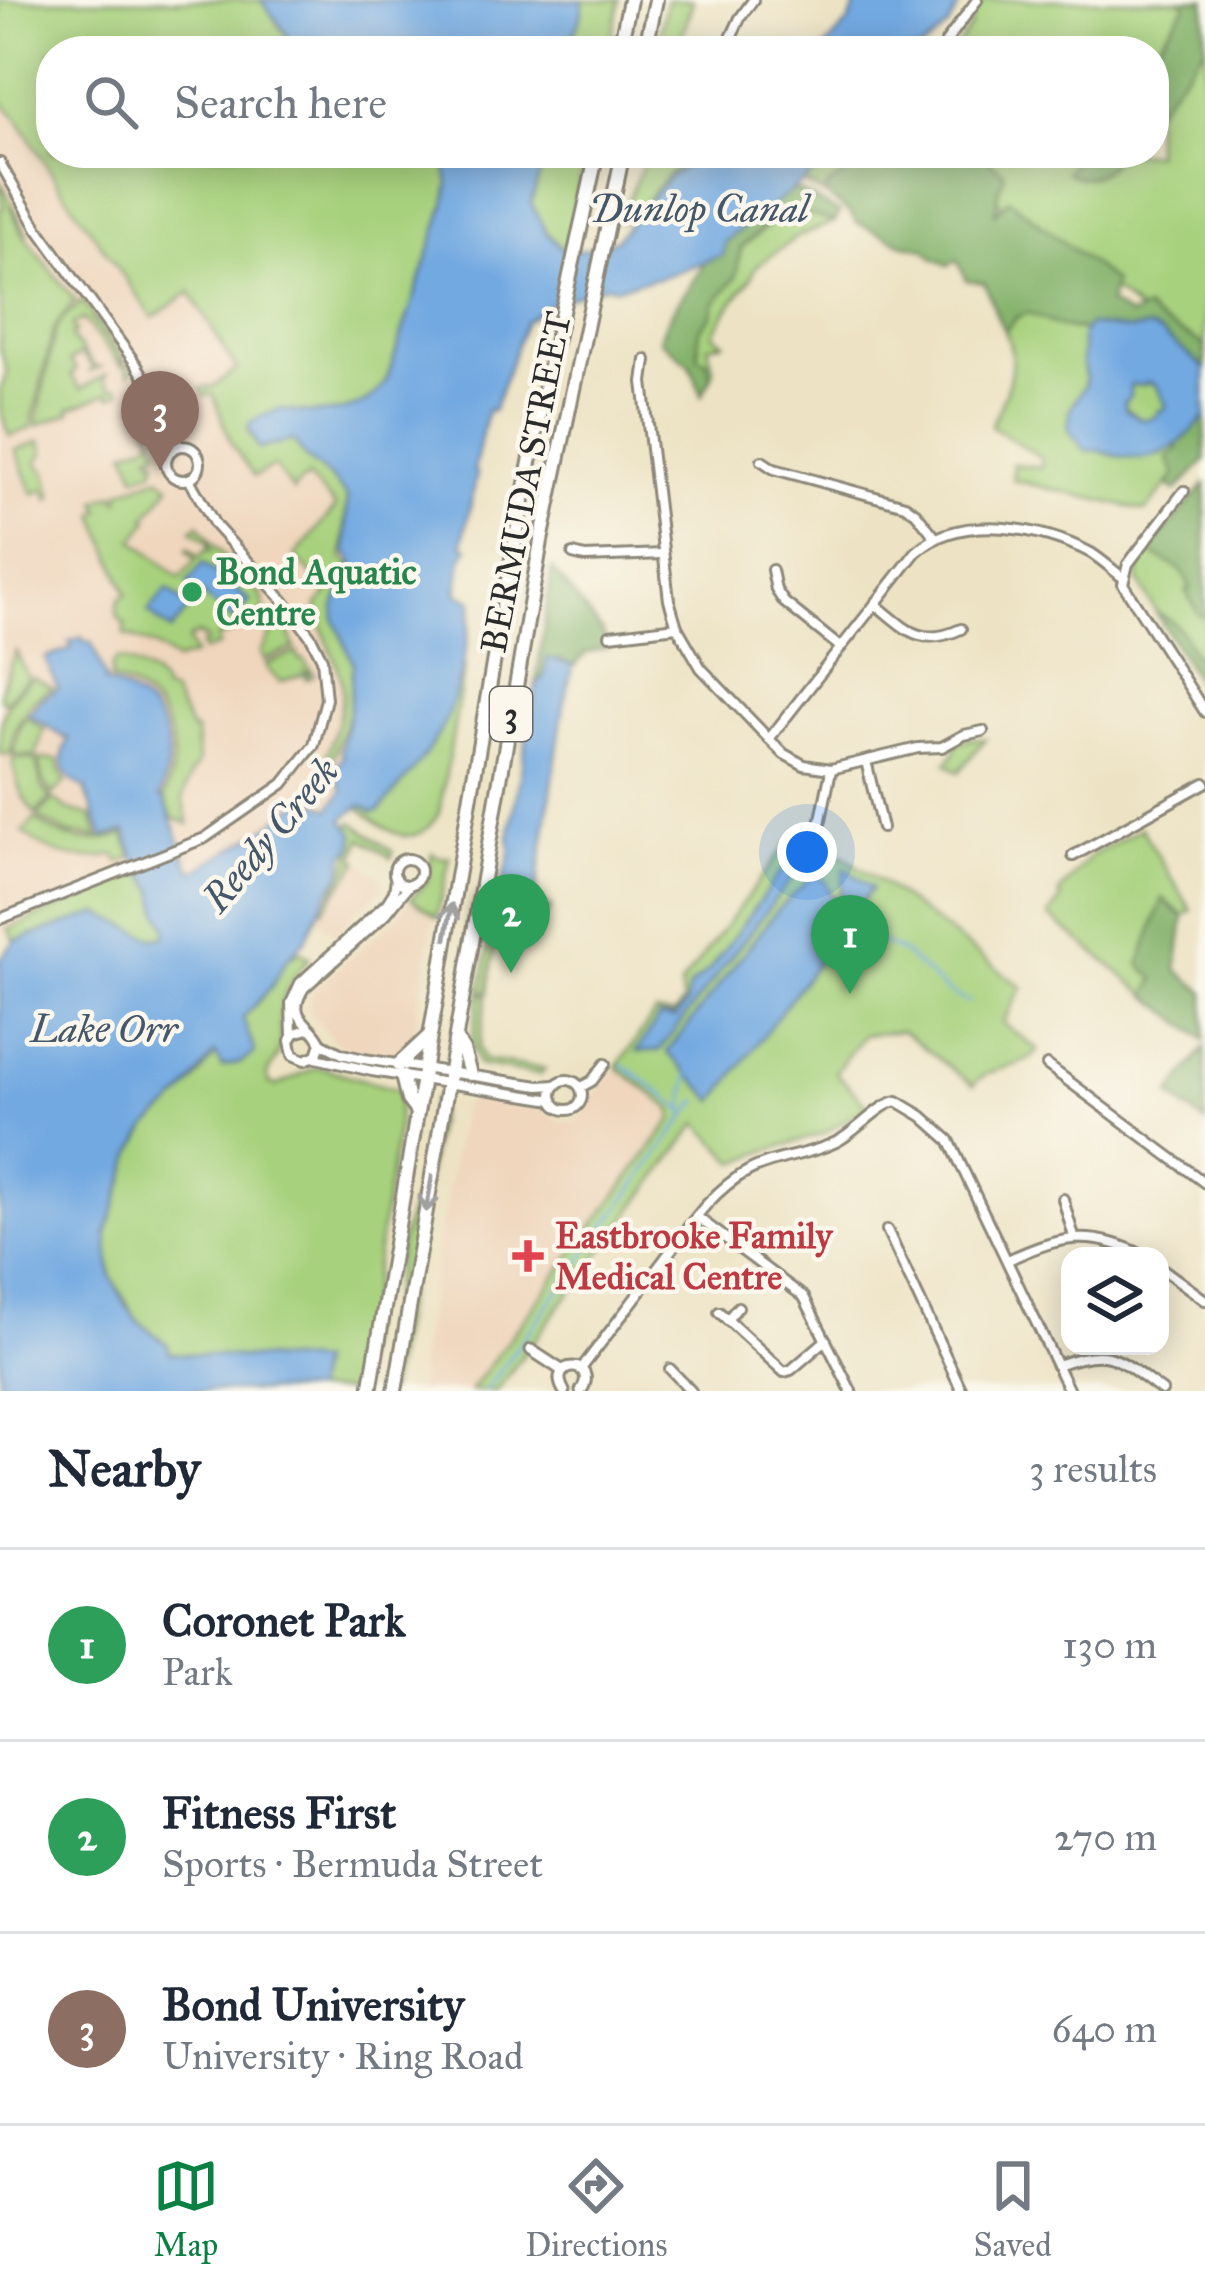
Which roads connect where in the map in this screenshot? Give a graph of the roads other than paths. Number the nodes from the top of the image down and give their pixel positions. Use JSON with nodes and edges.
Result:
{"nodes":[{"id":1,"x":630,"y":0,"type":"edge"},
{"id":2,"x":656,"y":0,"type":"edge"},
{"id":3,"x":753,"y":0,"type":"edge"},
{"id":4,"x":977,"y":0,"type":"edge"},
{"id":5,"x":622,"y":36,"type":"edge"},
{"id":6,"x":648,"y":36,"type":"edge"},
{"id":7,"x":732,"y":36,"type":"edge"},
{"id":8,"x":950,"y":36,"type":"edge"},
{"id":9,"x":0,"y":163,"type":"edge"},
{"id":10,"x":594,"y":168,"type":"edge"},
{"id":11,"x":620,"y":168,"type":"edge"},
{"id":12,"x":646,"y":360,"type":"dead end"},
{"id":13,"x":178,"y":446,"type":"junction"},
{"id":14,"x":762,"y":461,"type":"dead end"},
{"id":15,"x":189,"y":479,"type":"junction"},
{"id":16,"x":1184,"y":491,"type":"dead end"},
{"id":17,"x":935,"y":537,"type":"junction"},
{"id":18,"x":573,"y":554,"type":"dead end"},
{"id":19,"x":663,"y":554,"type":"junction"},
{"id":20,"x":772,"y":570,"type":"dead end"},
{"id":21,"x":1122,"y":577,"type":"junction"},
{"id":22,"x":875,"y":604,"type":"junction"},
{"id":23,"x":676,"y":627,"type":"junction"},
{"id":24,"x":962,"y":629,"type":"dead end"},
{"id":25,"x":610,"y":635,"type":"dead end"},
{"id":26,"x":841,"y":647,"type":"junction"},
{"id":27,"x":1205,"y":712,"type":"edge"},
{"id":28,"x":983,"y":731,"type":"dead end"},
{"id":29,"x":769,"y":739,"type":"junction"},
{"id":30,"x":866,"y":761,"type":"junction"},
{"id":31,"x":831,"y":769,"type":"junction"},
{"id":32,"x":1205,"y":782,"type":"edge"},
{"id":33,"x":882,"y":828,"type":"dead end"},
{"id":34,"x":816,"y":844,"type":"dead end"},
{"id":35,"x":1073,"y":856,"type":"dead end"},
{"id":36,"x":396,"y":878,"type":"junction"},
{"id":37,"x":410,"y":884,"type":"junction"},
{"id":38,"x":0,"y":919,"type":"edge"},
{"id":39,"x":308,"y":1029,"type":"junction"},
{"id":40,"x":292,"y":1036,"type":"junction"},
{"id":41,"x":429,"y":1036,"type":"junction"},
{"id":42,"x":456,"y":1039,"type":"junction"},
{"id":43,"x":321,"y":1043,"type":"junction"},
{"id":44,"x":314,"y":1058,"type":"junction"},
{"id":45,"x":605,"y":1064,"type":"dead end"},
{"id":46,"x":1047,"y":1065,"type":"dead end"},
{"id":47,"x":400,"y":1070,"type":"junction"},
{"id":48,"x":423,"y":1074,"type":"junction"},
{"id":49,"x":470,"y":1074,"type":"junction"},
{"id":50,"x":449,"y":1078,"type":"junction"},
{"id":51,"x":556,"y":1085,"type":"junction"},
{"id":52,"x":580,"y":1088,"type":"junction"},
{"id":53,"x":553,"y":1100,"type":"junction"},
{"id":54,"x":417,"y":1112,"type":"junction"},
{"id":55,"x":1205,"y":1183,"type":"edge"},
{"id":56,"x":1064,"y":1199,"type":"dead end"},
{"id":57,"x":697,"y":1217,"type":"junction"},
{"id":58,"x":887,"y":1230,"type":"dead end"},
{"id":59,"x":1073,"y":1237,"type":"junction"},
{"id":60,"x":1123,"y":1247,"type":"edge"},
{"id":61,"x":1008,"y":1260,"type":"junction"},
{"id":62,"x":1169,"y":1274,"type":"edge"},
{"id":63,"x":1205,"y":1300,"type":"edge"},
{"id":64,"x":739,"y":1307,"type":"dead end"},
{"id":65,"x":719,"y":1312,"type":"dead end"},
{"id":66,"x":727,"y":1320,"type":"junction"},
{"id":67,"x":827,"y":1339,"type":"junction"},
{"id":68,"x":531,"y":1350,"type":"dead end"},
{"id":69,"x":1057,"y":1365,"type":"junction"},
{"id":70,"x":581,"y":1369,"type":"junction"},
{"id":71,"x":670,"y":1369,"type":"dead end"},
{"id":72,"x":563,"y":1371,"type":"junction"},
{"id":73,"x":584,"y":1390,"type":"edge"},
{"id":74,"x":959,"y":1390,"type":"edge"},
{"id":75,"x":370,"y":1391,"type":"edge"},
{"id":76,"x":395,"y":1391,"type":"edge"},
{"id":77,"x":564,"y":1391,"type":"edge"},
{"id":78,"x":692,"y":1391,"type":"edge"},
{"id":79,"x":851,"y":1391,"type":"edge"},
{"id":80,"x":1069,"y":1391,"type":"edge"},
{"id":81,"x":1162,"y":1391,"type":"edge"}],
"edges":[{"from":1,"to":5,"type":"main road"},
{"from":2,"to":6,"type":"main road"},
{"from":3,"to":7,"type":"street"},
{"from":4,"to":8,"type":"street"},
{"from":9,"to":13,"type":"street"},
{"from":41,"to":10,"type":"main road","name":"BERMUDA STREET","number":"3","one_way":true},
{"from":11,"to":42,"type":"main road","name":"BERMUDA STREET","number":"3"},
{"from":12,"to":19,"type":"street"},
{"from":13,"to":15,"type":"street"},
{"from":13,"to":15,"type":"street"},
{"from":14,"to":17,"type":"street"},
{"from":15,"to":38,"type":"street"},
{"from":16,"to":21,"type":"street"},
{"from":17,"to":21,"type":"street"},
{"from":17,"to":22,"type":"street"},
{"from":18,"to":19,"type":"street"},
{"from":19,"to":23,"type":"street"},
{"from":20,"to":26,"type":"street"},
{"from":21,"to":27,"type":"street"},
{"from":22,"to":24,"type":"street"},
{"from":22,"to":26,"type":"street"},
{"from":23,"to":25,"type":"street"},
{"from":23,"to":29,"type":"street"},
{"from":26,"to":29,"type":"street"},
{"from":28,"to":30,"type":"street"},
{"from":29,"to":31,"type":"street"},
{"from":30,"to":31,"type":"street"},
{"from":30,"to":33,"type":"street"},
{"from":31,"to":34,"type":"street"},
{"from":32,"to":35,"type":"street"},
{"from":36,"to":37,"type":"street"},
{"from":36,"to":37,"type":"street"},
{"from":36,"to":40,"type":"street"},
{"from":37,"to":39,"type":"street"},
{"from":39,"to":40,"type":"street"},
{"from":39,"to":43,"type":"street"},
{"from":40,"to":44,"type":"street"},
{"from":41,"to":47,"type":"main road"},
{"from":41,"to":48,"type":"main road","name":"BERMUDA STREET","number":"3"},
{"from":42,"to":49,"type":"main road"},
{"from":42,"to":50,"type":"main road","name":"BERMUDA STREET","number":"3"},
{"from":43,"to":44,"type":"street"},
{"from":43,"to":47,"type":"street"},
{"from":44,"to":47,"type":"street"},
{"from":45,"to":52,"type":"street"},
{"from":46,"to":55,"type":"street"},
{"from":47,"to":48,"type":"street"},
{"from":47,"to":54,"type":"main road"},
{"from":48,"to":50,"type":"street"},
{"from":48,"to":54,"type":"main road","name":"BERMUDA STREET","number":"3"},
{"from":49,"to":50,"type":"street"},
{"from":49,"to":51,"type":"street"},
{"from":50,"to":53,"type":"street"},
{"from":50,"to":76,"type":"main road","name":"BERMUDA STREET","number":"3","one_way":true},
{"from":51,"to":52,"type":"street"},
{"from":51,"to":53,"type":"street"},
{"from":52,"to":53,"type":"street"},
{"from":54,"to":75,"type":"main road","name":"BERMUDA STREET","number":"3"},
{"from":56,"to":59,"type":"street"},
{"from":57,"to":61,"type":"street"},
{"from":57,"to":67,"type":"street"},
{"from":57,"to":70,"type":"street"},
{"from":58,"to":74,"type":"street"},
{"from":59,"to":60,"type":"street"},
{"from":59,"to":61,"type":"street"},
{"from":61,"to":69,"type":"street"},
{"from":62,"to":63,"type":"street"},
{"from":64,"to":66,"type":"street"},
{"from":65,"to":66,"type":"street"},
{"from":66,"to":67,"type":"street"},
{"from":67,"to":79,"type":"street"},
{"from":68,"to":72,"type":"street"},
{"from":69,"to":80,"type":"street"},
{"from":69,"to":81,"type":"street"},
{"from":70,"to":72,"type":"street"},
{"from":70,"to":73,"type":"street"},
{"from":71,"to":78,"type":"street"},
{"from":72,"to":77,"type":"street"}]}
